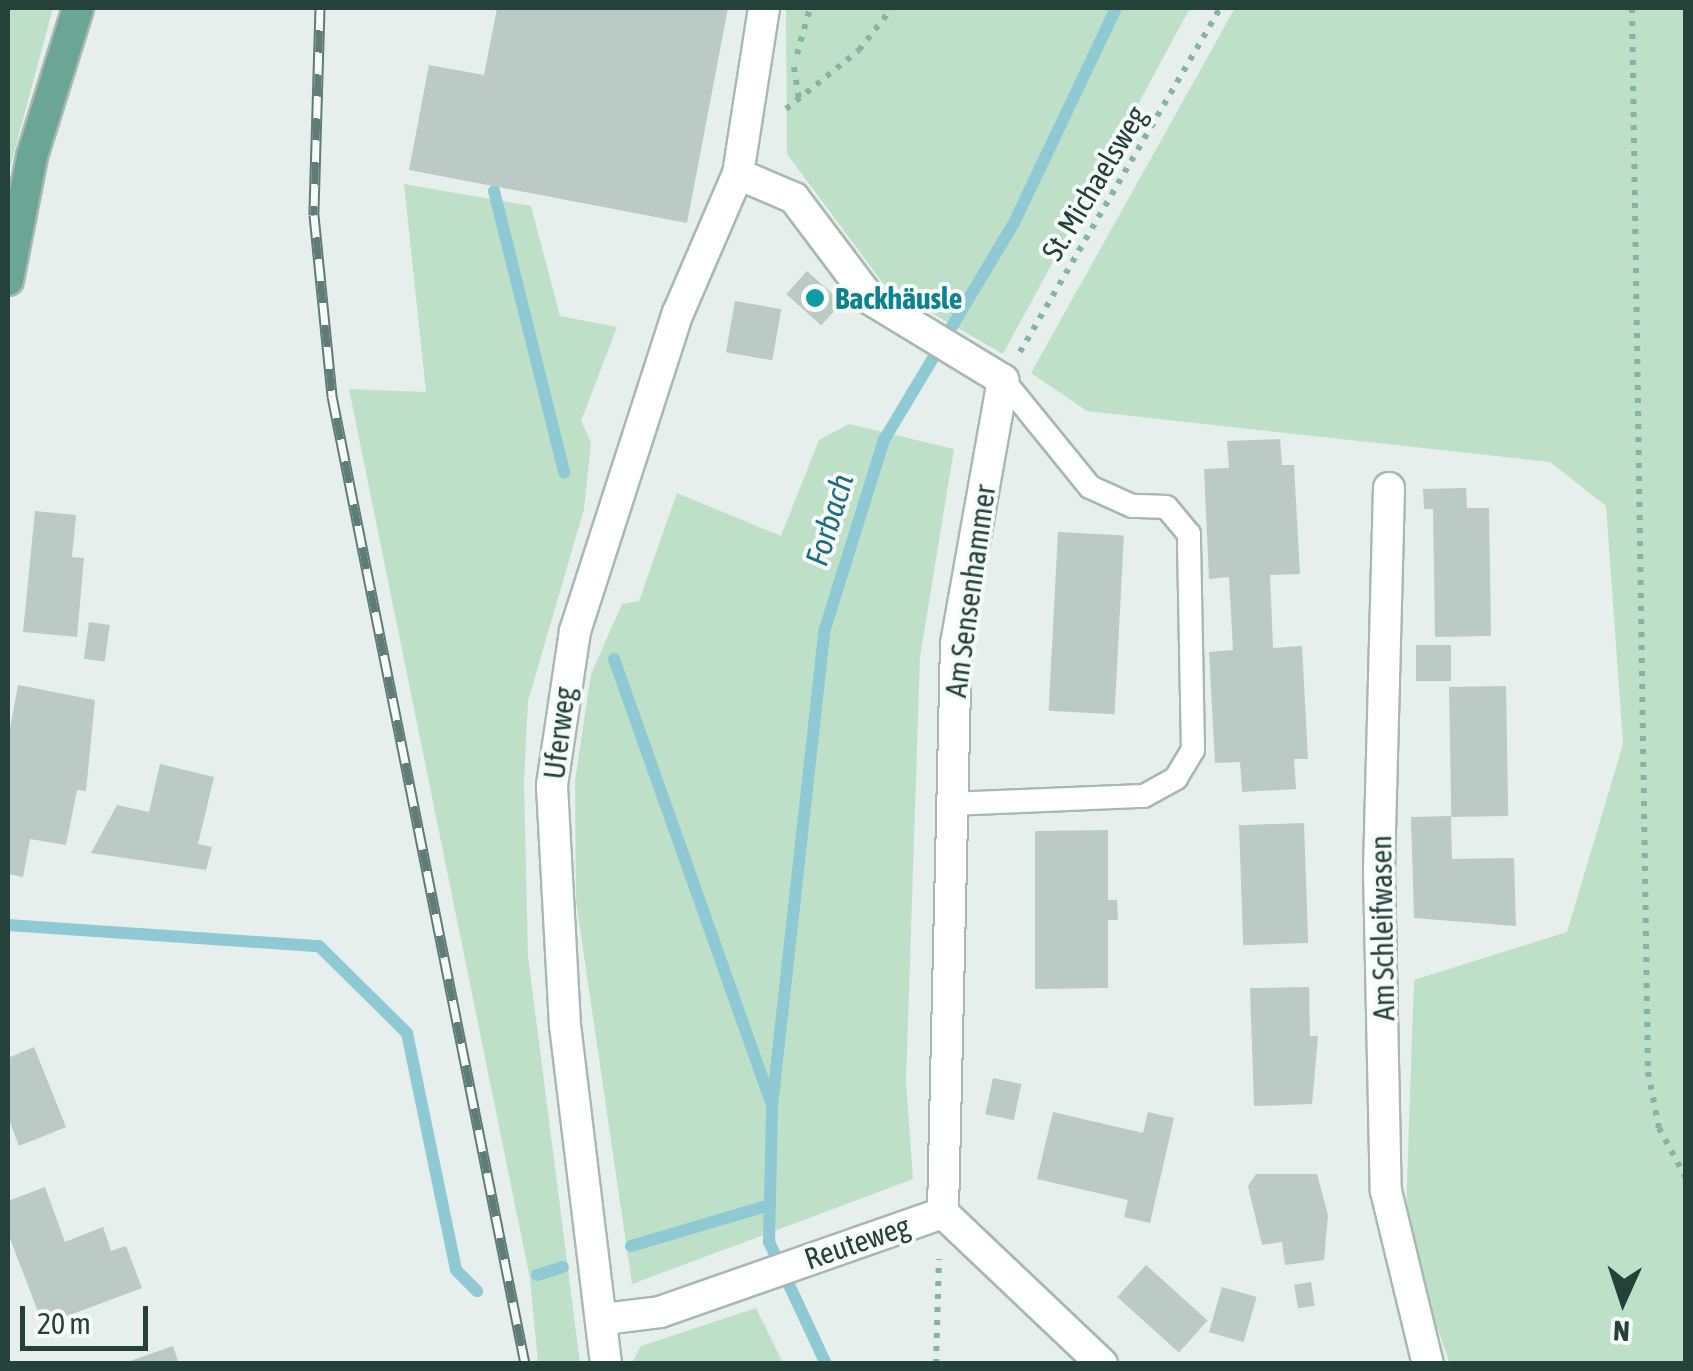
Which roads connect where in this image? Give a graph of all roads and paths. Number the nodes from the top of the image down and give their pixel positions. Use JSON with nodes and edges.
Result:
{"nodes":[{"id":1,"x":78,"y":8,"type":"edge"},
{"id":2,"x":764,"y":8,"type":"edge"},
{"id":3,"x":810,"y":8,"type":"edge"},
{"id":4,"x":892,"y":8,"type":"edge"},
{"id":5,"x":1220,"y":8,"type":"edge"},
{"id":6,"x":1632,"y":8,"type":"edge"},
{"id":7,"x":798,"y":99,"type":"junction"},
{"id":8,"x":749,"y":130,"type":"junction"},
{"id":9,"x":738,"y":174,"type":"junction"},
{"id":10,"x":8,"y":280,"type":"edge"},
{"id":11,"x":1002,"y":380,"type":"junction"},
{"id":12,"x":1389,"y":488,"type":"dead end"},
{"id":13,"x":950,"y":804,"type":"junction"},
{"id":14,"x":1686,"y":1178,"type":"edge"},
{"id":15,"x":943,"y":1213,"type":"junction"},
{"id":16,"x":604,"y":1319,"type":"junction"},
{"id":17,"x":606,"y":1364,"type":"edge"},
{"id":18,"x":936,"y":1364,"type":"edge"},
{"id":19,"x":1102,"y":1364,"type":"edge"},
{"id":20,"x":1428,"y":1364,"type":"edge"}],
"edges":[{"from":1,"to":10,"type":"main road"},
{"from":2,"to":8,"type":"street"},
{"from":3,"to":7,"type":"path"},
{"from":4,"to":7,"type":"path"},
{"from":5,"to":11,"type":"path","name":"St. Michaelsweg"},
{"from":6,"to":14,"type":"path"},
{"from":7,"to":8,"type":"path"},
{"from":8,"to":9,"type":"street"},
{"from":9,"to":11,"type":"street"},
{"from":9,"to":16,"type":"street","name":"Uferweg"},
{"from":11,"to":13,"type":"street","name":"Am Sensenhammer"},
{"from":11,"to":13,"type":"lane"},
{"from":12,"to":20,"type":"street","name":"Am Schleifwasen"},
{"from":13,"to":15,"type":"street","name":"Am Sensenhammer"},
{"from":15,"to":16,"type":"street","name":"Reuteweg"},
{"from":15,"to":18,"type":"path"},
{"from":15,"to":19,"type":"street","name":"Reuteweg"},
{"from":16,"to":17,"type":"street","name":"Uferweg"}]}
